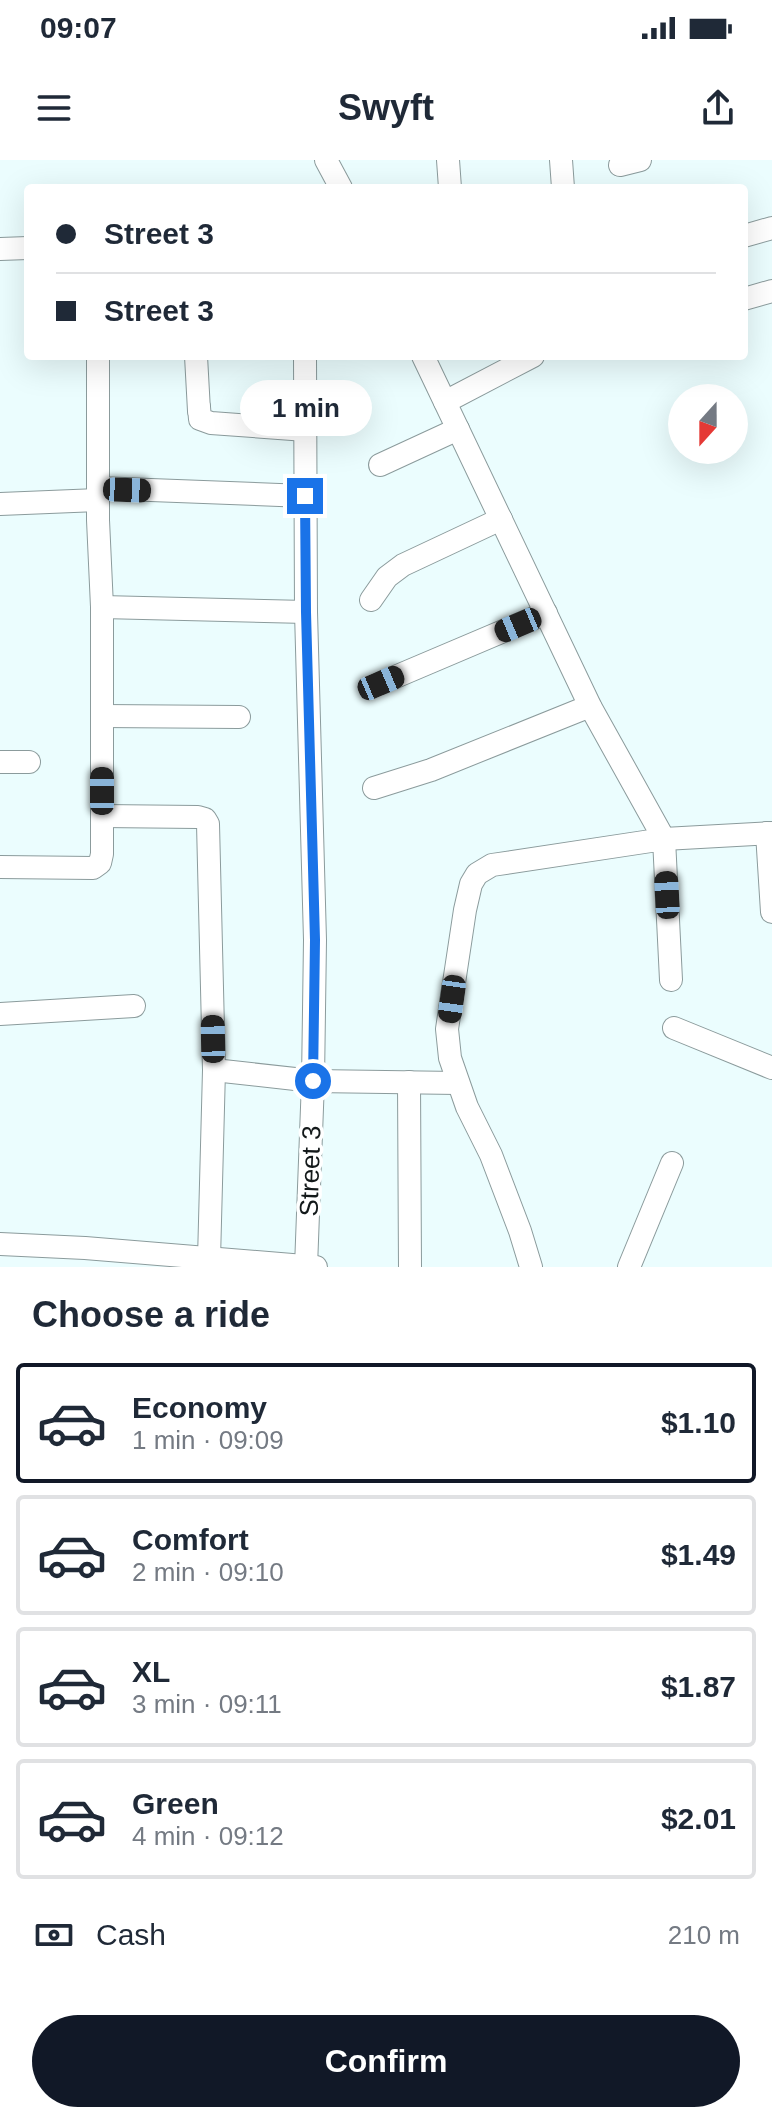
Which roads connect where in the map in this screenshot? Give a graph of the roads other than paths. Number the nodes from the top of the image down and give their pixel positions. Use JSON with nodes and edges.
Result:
{"nodes":[{"id":1,"x":326,"y":160,"type":"edge"},
{"id":2,"x":448,"y":160,"type":"edge"},
{"id":3,"x":561,"y":160,"type":"edge"},
{"id":4,"x":339,"y":184,"type":"edge"},
{"id":5,"x":450,"y":184,"type":"edge"},
{"id":6,"x":563,"y":184,"type":"edge"},
{"id":7,"x":772,"y":228,"type":"edge"},
{"id":8,"x":748,"y":235,"type":"edge"},
{"id":9,"x":24,"y":248,"type":"edge"},
{"id":10,"x":0,"y":249,"type":"edge"},
{"id":11,"x":772,"y":291,"type":"edge"},
{"id":12,"x":748,"y":298,"type":"edge"},
{"id":13,"x":98,"y":360,"type":"edge"},
{"id":14,"x":196,"y":360,"type":"edge"},
{"id":15,"x":305,"y":360,"type":"edge"},
{"id":16,"x":425,"y":360,"type":"edge"},
{"id":17,"x":525,"y":360,"type":"edge"},
{"id":18,"x":445,"y":402,"type":"junction"},
{"id":19,"x":458,"y":429,"type":"junction"},
{"id":20,"x":306,"y":430,"type":"junction"},
{"id":21,"x":380,"y":465,"type":"dead end"},
{"id":22,"x":98,"y":494,"type":"junction"},
{"id":23,"x":305,"y":496,"type":"junction"},
{"id":24,"x":0,"y":504,"type":"edge"},
{"id":25,"x":501,"y":519,"type":"junction"},
{"id":26,"x":371,"y":600,"type":"dead end"},
{"id":27,"x":102,"y":607,"type":"junction"},
{"id":28,"x":306,"y":612,"type":"junction"},
{"id":29,"x":546,"y":613,"type":"junction"},
{"id":30,"x":381,"y":683,"type":"dead end"},
{"id":31,"x":590,"y":706,"type":"junction"},
{"id":32,"x":102,"y":716,"type":"junction"},
{"id":33,"x":239,"y":717,"type":"dead end"},
{"id":34,"x":0,"y":762,"type":"edge"},
{"id":35,"x":29,"y":762,"type":"dead end"},
{"id":36,"x":374,"y":788,"type":"dead end"},
{"id":37,"x":102,"y":816,"type":"junction"},
{"id":38,"x":769,"y":833,"type":"edge"},
{"id":39,"x":664,"y":839,"type":"junction"},
{"id":40,"x":0,"y":867,"type":"edge"},
{"id":41,"x":772,"y":912,"type":"edge"},
{"id":42,"x":671,"y":980,"type":"dead end"},
{"id":43,"x":134,"y":1006,"type":"dead end"},
{"id":44,"x":0,"y":1014,"type":"edge"},
{"id":45,"x":674,"y":1028,"type":"dead end"},
{"id":46,"x":772,"y":1068,"type":"edge"},
{"id":47,"x":214,"y":1070,"type":"junction"},
{"id":48,"x":313,"y":1081,"type":"junction"},
{"id":49,"x":409,"y":1082,"type":"junction"},
{"id":50,"x":458,"y":1083,"type":"junction"},
{"id":51,"x":672,"y":1163,"type":"dead end"},
{"id":52,"x":0,"y":1244,"type":"edge"},
{"id":53,"x":209,"y":1259,"type":"junction"},
{"id":54,"x":306,"y":1267,"type":"edge"},
{"id":55,"x":316,"y":1267,"type":"edge"},
{"id":56,"x":410,"y":1267,"type":"edge"},
{"id":57,"x":531,"y":1267,"type":"edge"},
{"id":58,"x":629,"y":1267,"type":"edge"}],
"edges":[{"from":1,"to":4,"type":"street"},
{"from":2,"to":5,"type":"street"},
{"from":3,"to":6,"type":"street"},
{"from":7,"to":8,"type":"street"},
{"from":9,"to":10,"type":"street"},
{"from":11,"to":12,"type":"street"},
{"from":13,"to":22,"type":"street"},
{"from":14,"to":20,"type":"street"},
{"from":15,"to":20,"type":"street","name":"Street 3"},
{"from":16,"to":18,"type":"street"},
{"from":17,"to":18,"type":"street"},
{"from":18,"to":19,"type":"street"},
{"from":19,"to":21,"type":"street"},
{"from":19,"to":25,"type":"street"},
{"from":20,"to":23,"type":"street","name":"Street 3"},
{"from":22,"to":23,"type":"street"},
{"from":22,"to":24,"type":"street"},
{"from":22,"to":27,"type":"street"},
{"from":23,"to":28,"type":"street","name":"Street 3"},
{"from":25,"to":26,"type":"street"},
{"from":25,"to":29,"type":"street"},
{"from":27,"to":28,"type":"street"},
{"from":27,"to":32,"type":"street"},
{"from":28,"to":48,"type":"street","name":"Street 3"},
{"from":29,"to":30,"type":"street"},
{"from":29,"to":31,"type":"street"},
{"from":31,"to":36,"type":"street"},
{"from":31,"to":39,"type":"street"},
{"from":32,"to":33,"type":"street"},
{"from":32,"to":37,"type":"street"},
{"from":34,"to":35,"type":"street"},
{"from":37,"to":40,"type":"street"},
{"from":37,"to":47,"type":"street"},
{"from":38,"to":39,"type":"street"},
{"from":38,"to":41,"type":"street"},
{"from":39,"to":42,"type":"street"},
{"from":39,"to":50,"type":"street"},
{"from":43,"to":44,"type":"street"},
{"from":45,"to":46,"type":"street"},
{"from":47,"to":48,"type":"street"},
{"from":47,"to":53,"type":"street"},
{"from":48,"to":49,"type":"street"},
{"from":48,"to":54,"type":"street","name":"Street 3"},
{"from":49,"to":50,"type":"street"},
{"from":49,"to":56,"type":"street"},
{"from":50,"to":57,"type":"street"},
{"from":51,"to":58,"type":"street"},
{"from":52,"to":53,"type":"street"},
{"from":53,"to":54,"type":"street"},
{"from":54,"to":55,"type":"street"}]}
